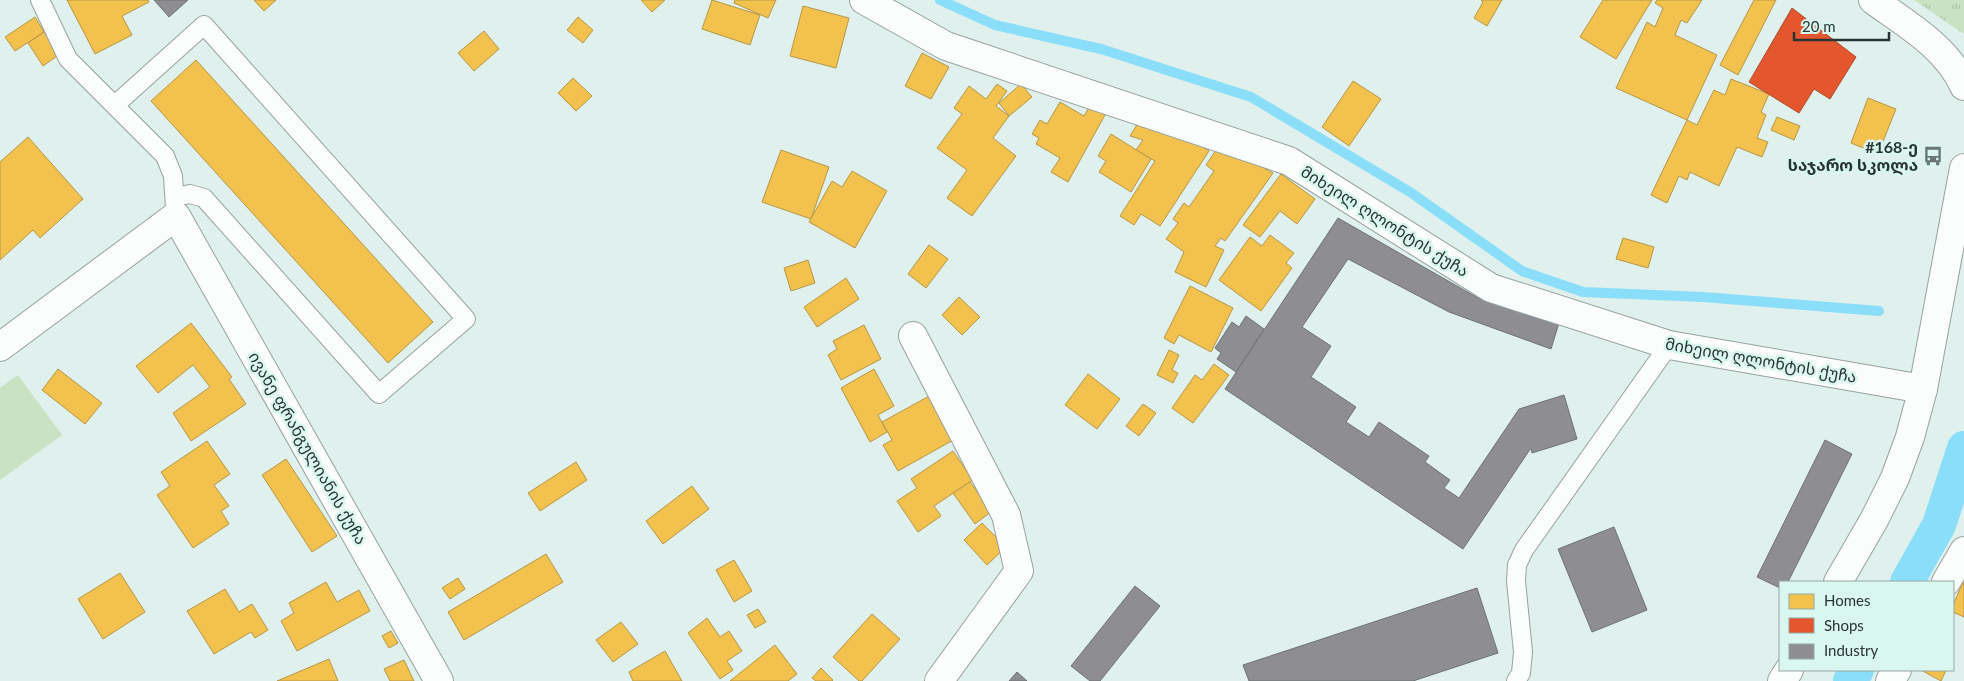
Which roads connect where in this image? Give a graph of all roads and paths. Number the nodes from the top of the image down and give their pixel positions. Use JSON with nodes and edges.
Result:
{"nodes":[{"id":1,"x":40,"y":0,"type":"edge"},
{"id":2,"x":864,"y":0,"type":"edge"},
{"id":3,"x":1873,"y":0,"type":"edge"},
{"id":4,"x":1964,"y":86,"type":"edge"},
{"id":5,"x":115,"y":105,"type":"junction"},
{"id":6,"x":1964,"y":168,"type":"edge"},
{"id":7,"x":175,"y":206,"type":"junction"},
{"id":8,"x":913,"y":336,"type":"dead end"},
{"id":9,"x":1669,"y":345,"type":"junction"},
{"id":10,"x":0,"y":347,"type":"edge"},
{"id":11,"x":1923,"y":389,"type":"junction"},
{"id":12,"x":1964,"y":551,"type":"edge"},
{"id":13,"x":1839,"y":581,"type":"edge"},
{"id":14,"x":1947,"y":581,"type":"edge"},
{"id":15,"x":439,"y":681,"type":"edge"},
{"id":16,"x":939,"y":681,"type":"edge"},
{"id":17,"x":1516,"y":681,"type":"edge"}],
"edges":[{"from":1,"to":5,"type":"lane"},
{"from":2,"to":9,"type":"street","name":"მიხეილ ღლონტის ქუჩა"},
{"from":3,"to":4,"type":"street"},
{"from":5,"to":7,"type":"lane"},
{"from":5,"to":7,"type":"lane"},
{"from":6,"to":11,"type":"street"},
{"from":7,"to":10,"type":"street"},
{"from":7,"to":15,"type":"street","name":"ივანე ფრანგულიანის ქუჩა"},
{"from":8,"to":16,"type":"street"},
{"from":9,"to":11,"type":"street","name":"მიხეილ ღლონტის ქუჩა"},
{"from":9,"to":17,"type":"lane"},
{"from":11,"to":13,"type":"street"},
{"from":12,"to":14,"type":"street"}]}
